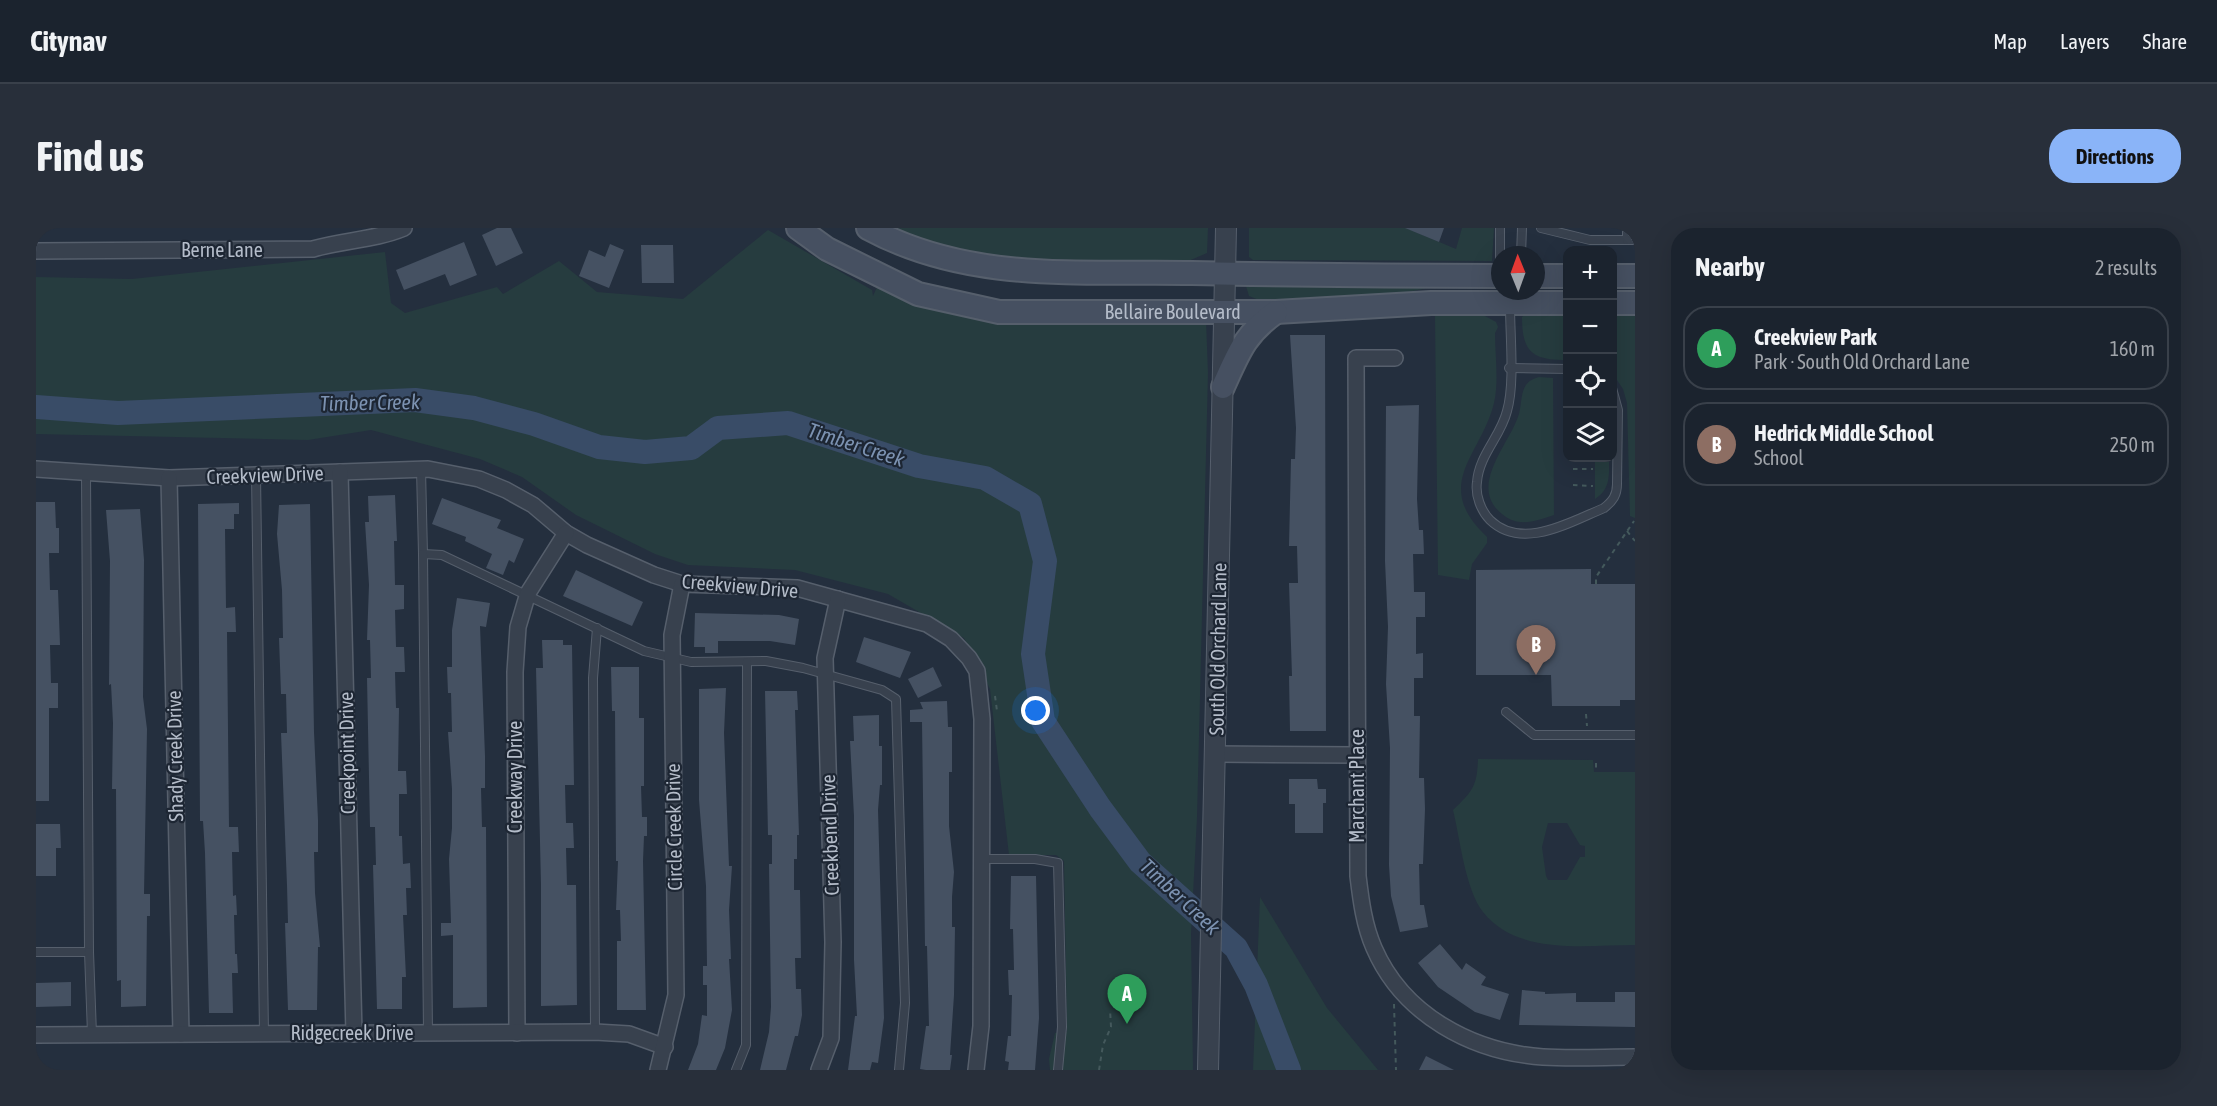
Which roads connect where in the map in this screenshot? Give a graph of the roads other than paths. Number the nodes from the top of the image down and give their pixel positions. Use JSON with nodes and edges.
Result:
{"nodes":[{"id":1,"x":404,"y":228,"type":"edge"},
{"id":2,"x":798,"y":228,"type":"edge"},
{"id":3,"x":868,"y":228,"type":"edge"},
{"id":4,"x":1226,"y":228,"type":"edge"},
{"id":5,"x":1500,"y":228,"type":"edge"},
{"id":6,"x":1522,"y":228,"type":"edge"},
{"id":7,"x":1541,"y":228,"type":"edge"},
{"id":8,"x":1627,"y":228,"type":"edge"},
{"id":9,"x":1631,"y":240,"type":"edge"},
{"id":10,"x":1500,"y":246,"type":"edge"},
{"id":11,"x":1521,"y":246,"type":"edge"},
{"id":12,"x":36,"y":251,"type":"edge"},
{"id":13,"x":1226,"y":274,"type":"junction"},
{"id":14,"x":1491,"y":276,"type":"edge"},
{"id":15,"x":1545,"y":276,"type":"edge"},
{"id":16,"x":1563,"y":276,"type":"edge"},
{"id":17,"x":1617,"y":276,"type":"edge"},
{"id":18,"x":1635,"y":276,"type":"edge"},
{"id":19,"x":1491,"y":298,"type":"edge"},
{"id":20,"x":1510,"y":300,"type":"edge"},
{"id":21,"x":1543,"y":300,"type":"edge"},
{"id":22,"x":1563,"y":302,"type":"edge"},
{"id":23,"x":1617,"y":303,"type":"edge"},
{"id":24,"x":1635,"y":303,"type":"edge"},
{"id":25,"x":1225,"y":311,"type":"junction"},
{"id":26,"x":1276,"y":312,"type":"junction"},
{"id":27,"x":1395,"y":358,"type":"dead end"},
{"id":28,"x":1509,"y":368,"type":"junction"},
{"id":29,"x":1563,"y":369,"type":"edge"},
{"id":30,"x":1223,"y":387,"type":"junction"},
{"id":31,"x":1617,"y":406,"type":"edge"},
{"id":32,"x":36,"y":469,"type":"edge"},
{"id":33,"x":421,"y":469,"type":"junction"},
{"id":34,"x":86,"y":472,"type":"junction"},
{"id":35,"x":340,"y":472,"type":"junction"},
{"id":36,"x":256,"y":475,"type":"junction"},
{"id":37,"x":169,"y":478,"type":"junction"},
{"id":38,"x":566,"y":533,"type":"junction"},
{"id":39,"x":423,"y":554,"type":"junction"},
{"id":40,"x":682,"y":584,"type":"junction"},
{"id":41,"x":528,"y":596,"type":"junction"},
{"id":42,"x":838,"y":599,"type":"junction"},
{"id":43,"x":597,"y":628,"type":"junction"},
{"id":44,"x":672,"y":658,"type":"junction"},
{"id":45,"x":747,"y":662,"type":"junction"},
{"id":46,"x":825,"y":674,"type":"junction"},
{"id":47,"x":1506,"y":712,"type":"dead end"},
{"id":48,"x":1635,"y":735,"type":"edge"},
{"id":49,"x":1216,"y":754,"type":"junction"},
{"id":50,"x":1357,"y":755,"type":"junction"},
{"id":51,"x":983,"y":859,"type":"junction"},
{"id":52,"x":36,"y":952,"type":"edge"},
{"id":53,"x":89,"y":952,"type":"junction"},
{"id":54,"x":595,"y":1032,"type":"junction"},
{"id":55,"x":428,"y":1033,"type":"junction"},
{"id":56,"x":517,"y":1033,"type":"junction"},
{"id":57,"x":92,"y":1034,"type":"junction"},
{"id":58,"x":181,"y":1034,"type":"junction"},
{"id":59,"x":264,"y":1034,"type":"junction"},
{"id":60,"x":354,"y":1034,"type":"junction"},
{"id":61,"x":36,"y":1035,"type":"edge"},
{"id":62,"x":665,"y":1047,"type":"junction"},
{"id":63,"x":1635,"y":1057,"type":"edge"},
{"id":64,"x":658,"y":1070,"type":"edge"},
{"id":65,"x":736,"y":1070,"type":"edge"},
{"id":66,"x":819,"y":1070,"type":"edge"},
{"id":67,"x":899,"y":1070,"type":"edge"},
{"id":68,"x":976,"y":1070,"type":"edge"},
{"id":69,"x":1058,"y":1070,"type":"edge"},
{"id":70,"x":1208,"y":1070,"type":"edge"}],
"edges":[{"from":1,"to":12,"type":"street","name":"Berne Lane"},
{"from":2,"to":25,"type":"main road","name":"Bellaire Boulevard"},
{"from":3,"to":13,"type":"main road","name":"Bellaire Boulevard"},
{"from":4,"to":13,"type":"street","name":"South Old Orchard Lane"},
{"from":5,"to":10,"type":"lane"},
{"from":6,"to":11,"type":"lane"},
{"from":7,"to":9,"type":"lane"},
{"from":8,"to":9,"type":"lane"},
{"from":13,"to":14,"type":"main road","name":"Bellaire Boulevard"},
{"from":13,"to":25,"type":"street","name":"South Old Orchard Lane"},
{"from":15,"to":16,"type":"main road"},
{"from":17,"to":18,"type":"main road"},
{"from":19,"to":26,"type":"main road","name":"Bellaire Boulevard"},
{"from":20,"to":28,"type":"lane"},
{"from":21,"to":22,"type":"main road","name":"Bellaire Boulevard"},
{"from":23,"to":24,"type":"main road"},
{"from":25,"to":26,"type":"main road","name":"Bellaire Boulevard"},
{"from":25,"to":30,"type":"street","name":"South Old Orchard Lane"},
{"from":26,"to":30,"type":"main road"},
{"from":27,"to":50,"type":"street","name":"Marchant Place"},
{"from":28,"to":29,"type":"lane"},
{"from":28,"to":31,"type":"lane"},
{"from":30,"to":49,"type":"street","name":"South Old Orchard Lane"},
{"from":32,"to":34,"type":"street","name":"Creekview Drive"},
{"from":33,"to":35,"type":"street","name":"Creekview Drive"},
{"from":33,"to":38,"type":"street","name":"Creekview Drive"},
{"from":33,"to":39,"type":"lane"},
{"from":34,"to":37,"type":"street","name":"Creekview Drive"},
{"from":34,"to":53,"type":"lane"},
{"from":35,"to":36,"type":"street","name":"Creekview Drive"},
{"from":35,"to":60,"type":"street","name":"Creekpoint Drive"},
{"from":36,"to":37,"type":"street","name":"Creekview Drive"},
{"from":36,"to":59,"type":"lane"},
{"from":37,"to":58,"type":"street","name":"Shady Creek Drive"},
{"from":38,"to":40,"type":"street","name":"Creekview Drive"},
{"from":38,"to":41,"type":"street","name":"Creekway Drive"},
{"from":39,"to":41,"type":"lane"},
{"from":39,"to":55,"type":"lane"},
{"from":40,"to":42,"type":"street","name":"Creekview Drive"},
{"from":40,"to":44,"type":"street","name":"Circle Creek Drive"},
{"from":41,"to":43,"type":"lane"},
{"from":41,"to":56,"type":"street","name":"Creekway Drive"},
{"from":42,"to":46,"type":"street","name":"Creekbend Drive"},
{"from":42,"to":51,"type":"street","name":"Creekview Drive"},
{"from":43,"to":44,"type":"lane"},
{"from":43,"to":54,"type":"lane"},
{"from":44,"to":45,"type":"lane"},
{"from":44,"to":62,"type":"street","name":"Circle Creek Drive"},
{"from":45,"to":46,"type":"lane"},
{"from":45,"to":65,"type":"lane"},
{"from":46,"to":66,"type":"street","name":"Creekbend Drive"},
{"from":46,"to":67,"type":"lane"},
{"from":47,"to":48,"type":"lane"},
{"from":49,"to":50,"type":"street"},
{"from":49,"to":70,"type":"street","name":"South Old Orchard Lane"},
{"from":50,"to":63,"type":"street","name":"Marchant Place"},
{"from":51,"to":68,"type":"street","name":"Creekview Drive"},
{"from":51,"to":69,"type":"lane"},
{"from":52,"to":53,"type":"lane"},
{"from":53,"to":57,"type":"lane"},
{"from":54,"to":56,"type":"street","name":"Ridgecreek Drive"},
{"from":54,"to":62,"type":"street","name":"Ridgecreek Drive"},
{"from":55,"to":56,"type":"street","name":"Ridgecreek Drive"},
{"from":55,"to":60,"type":"street","name":"Ridgecreek Drive"},
{"from":57,"to":58,"type":"street","name":"Ridgecreek Drive"},
{"from":57,"to":61,"type":"street","name":"Ridgecreek Drive"},
{"from":58,"to":59,"type":"street","name":"Ridgecreek Drive"},
{"from":59,"to":60,"type":"street","name":"Ridgecreek Drive"},
{"from":62,"to":64,"type":"street","name":"Circle Creek Drive"}]}
